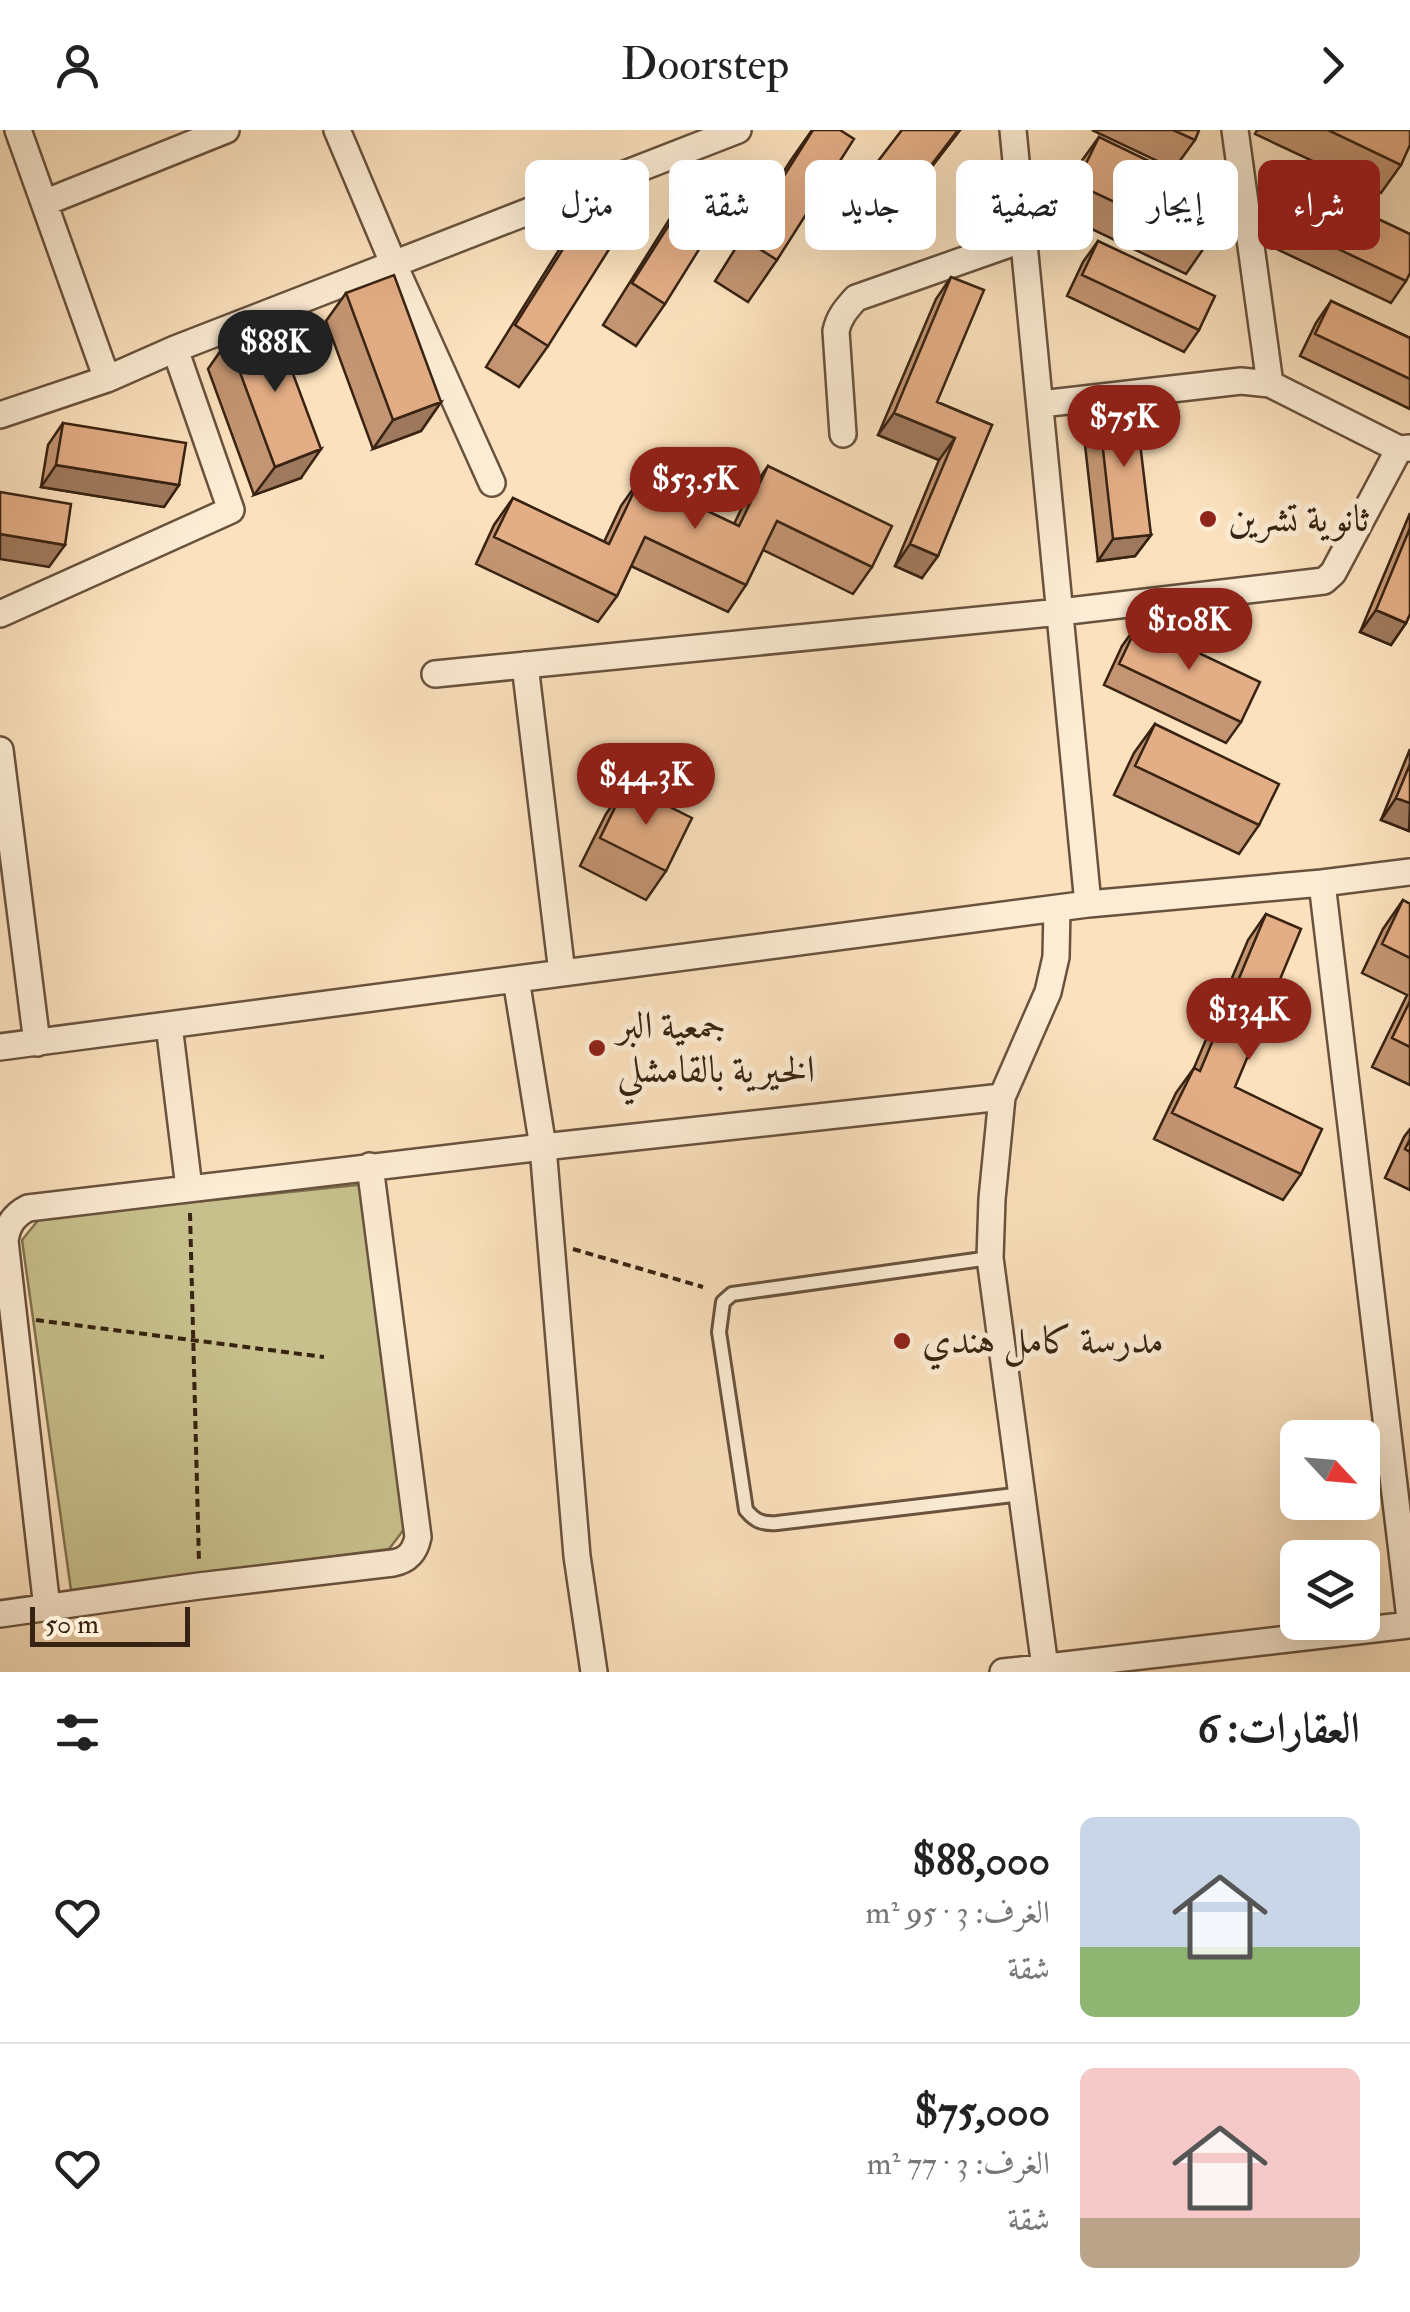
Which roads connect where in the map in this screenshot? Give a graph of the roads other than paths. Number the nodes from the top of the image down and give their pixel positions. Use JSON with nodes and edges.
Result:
{"nodes":[{"id":1,"x":18,"y":130,"type":"edge"},
{"id":2,"x":226,"y":130,"type":"edge"},
{"id":3,"x":337,"y":130,"type":"edge"},
{"id":4,"x":738,"y":130,"type":"edge"},
{"id":5,"x":1013,"y":130,"type":"edge"},
{"id":6,"x":1235,"y":130,"type":"edge"},
{"id":7,"x":681,"y":140,"type":"edge"},
{"id":8,"x":1016,"y":160,"type":"edge"},
{"id":9,"x":44,"y":203,"type":"junction"},
{"id":10,"x":993,"y":250,"type":"edge"},
{"id":11,"x":1025,"y":250,"type":"edge"},
{"id":12,"x":394,"y":265,"type":"junction"},
{"id":13,"x":175,"y":350,"type":"junction"},
{"id":14,"x":107,"y":378,"type":"junction"},
{"id":15,"x":1270,"y":384,"type":"junction"},
{"id":16,"x":1041,"y":404,"type":"junction"},
{"id":17,"x":0,"y":416,"type":"edge"},
{"id":18,"x":843,"y":434,"type":"dead end"},
{"id":19,"x":1404,"y":449,"type":"edge"},
{"id":20,"x":492,"y":483,"type":"dead end"},
{"id":21,"x":1060,"y":612,"type":"junction"},
{"id":22,"x":0,"y":614,"type":"edge"},
{"id":23,"x":525,"y":665,"type":"junction"},
{"id":24,"x":435,"y":674,"type":"dead end"},
{"id":25,"x":0,"y":750,"type":"edge"},
{"id":26,"x":1410,"y":872,"type":"edge"},
{"id":27,"x":1322,"y":883,"type":"junction"},
{"id":28,"x":1088,"y":904,"type":"junction"},
{"id":29,"x":1057,"y":908,"type":"junction"},
{"id":30,"x":562,"y":973,"type":"junction"},
{"id":31,"x":516,"y":979,"type":"junction"},
{"id":32,"x":169,"y":1025,"type":"junction"},
{"id":33,"x":37,"y":1042,"type":"junction"},
{"id":34,"x":0,"y":1048,"type":"edge"},
{"id":35,"x":1002,"y":1097,"type":"junction"},
{"id":36,"x":542,"y":1146,"type":"junction"},
{"id":37,"x":370,"y":1166,"type":"junction"},
{"id":38,"x":188,"y":1188,"type":"junction"},
{"id":39,"x":990,"y":1258,"type":"junction"},
{"id":40,"x":1022,"y":1494,"type":"junction"},
{"id":41,"x":47,"y":1608,"type":"junction"},
{"id":42,"x":0,"y":1614,"type":"edge"},
{"id":43,"x":1410,"y":1622,"type":"edge"},
{"id":44,"x":1044,"y":1667,"type":"junction"},
{"id":45,"x":594,"y":1672,"type":"edge"},
{"id":46,"x":1003,"y":1672,"type":"edge"}],
"edges":[{"from":1,"to":9,"type":"street"},
{"from":2,"to":9,"type":"street"},
{"from":3,"to":12,"type":"street"},
{"from":4,"to":7,"type":"street"},
{"from":5,"to":8,"type":"street"},
{"from":6,"to":15,"type":"street"},
{"from":7,"to":12,"type":"street"},
{"from":9,"to":14,"type":"street"},
{"from":10,"to":18,"type":"street"},
{"from":11,"to":16,"type":"street"},
{"from":12,"to":13,"type":"street"},
{"from":12,"to":20,"type":"street"},
{"from":13,"to":14,"type":"street"},
{"from":13,"to":22,"type":"street"},
{"from":14,"to":17,"type":"street"},
{"from":15,"to":16,"type":"street"},
{"from":15,"to":19,"type":"street"},
{"from":16,"to":21,"type":"street"},
{"from":19,"to":21,"type":"street"},
{"from":21,"to":23,"type":"street"},
{"from":21,"to":28,"type":"street"},
{"from":23,"to":24,"type":"street"},
{"from":23,"to":30,"type":"street"},
{"from":25,"to":33,"type":"street"},
{"from":26,"to":27,"type":"street"},
{"from":27,"to":28,"type":"street"},
{"from":27,"to":43,"type":"street"},
{"from":28,"to":29,"type":"street"},
{"from":29,"to":30,"type":"street"},
{"from":29,"to":35,"type":"street"},
{"from":30,"to":31,"type":"street"},
{"from":31,"to":32,"type":"street"},
{"from":31,"to":36,"type":"street"},
{"from":32,"to":33,"type":"street"},
{"from":32,"to":38,"type":"street"},
{"from":33,"to":34,"type":"street"},
{"from":35,"to":36,"type":"street"},
{"from":35,"to":39,"type":"street"},
{"from":36,"to":37,"type":"street"},
{"from":36,"to":45,"type":"street"},
{"from":37,"to":38,"type":"street"},
{"from":37,"to":41,"type":"street"},
{"from":38,"to":41,"type":"street"},
{"from":39,"to":40,"type":"street"},
{"from":39,"to":40,"type":"lane"},
{"from":40,"to":44,"type":"street"},
{"from":41,"to":42,"type":"street"},
{"from":43,"to":44,"type":"street"},
{"from":44,"to":46,"type":"street"}]}
